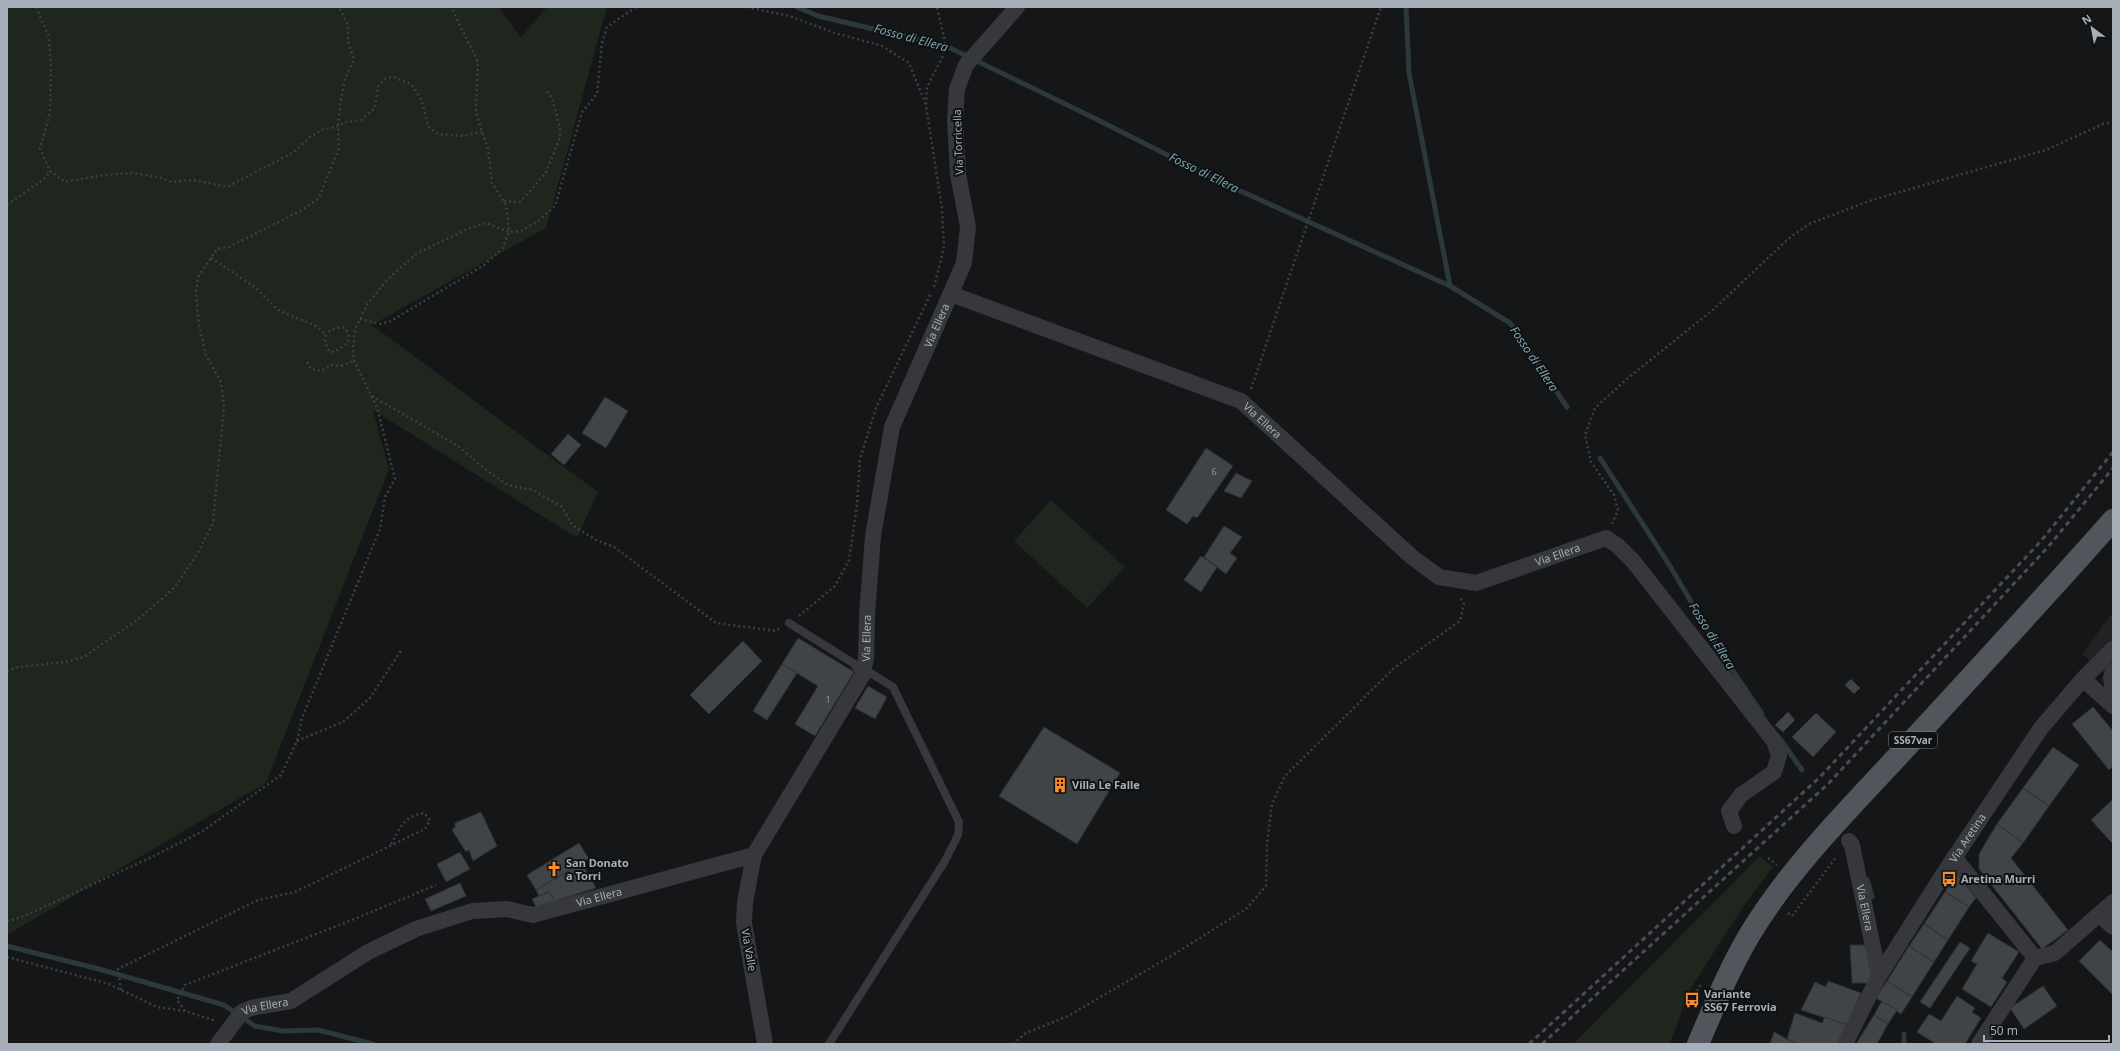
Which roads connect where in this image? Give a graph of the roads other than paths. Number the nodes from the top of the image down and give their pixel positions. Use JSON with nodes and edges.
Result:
{"nodes":[{"id":1,"x":1017,"y":7,"type":"edge"},
{"id":2,"x":951,"y":294,"type":"junction"},
{"id":3,"x":2113,"y":520,"type":"edge"},
{"id":4,"x":789,"y":623,"type":"road end"},
{"id":5,"x":2113,"y":649,"type":"edge"},
{"id":6,"x":2113,"y":671,"type":"edge"},
{"id":7,"x":863,"y":672,"type":"junction"},
{"id":8,"x":2083,"y":679,"type":"junction"},
{"id":9,"x":2113,"y":695,"type":"edge"},
{"id":10,"x":2113,"y":706,"type":"edge"},
{"id":11,"x":1734,"y":826,"type":"dead end"},
{"id":12,"x":1849,"y":841,"type":"dead end"},
{"id":13,"x":754,"y":855,"type":"junction"},
{"id":14,"x":1954,"y":857,"type":"junction"},
{"id":15,"x":2113,"y":902,"type":"edge"},
{"id":16,"x":2100,"y":915,"type":"junction"},
{"id":17,"x":2113,"y":927,"type":"edge"},
{"id":18,"x":2035,"y":958,"type":"junction"},
{"id":19,"x":1729,"y":973,"type":"junction"},
{"id":20,"x":1879,"y":976,"type":"junction"},
{"id":21,"x":218,"y":1044,"type":"edge"},
{"id":22,"x":765,"y":1044,"type":"edge"},
{"id":23,"x":829,"y":1044,"type":"edge"},
{"id":24,"x":1684,"y":1044,"type":"edge"},
{"id":25,"x":1698,"y":1044,"type":"edge"},
{"id":26,"x":1845,"y":1044,"type":"edge"},
{"id":27,"x":1979,"y":1044,"type":"edge"}],
"edges":[{"from":1,"to":2,"type":"street","name":"Via Torricella"},
{"from":2,"to":7,"type":"street","name":"Via Ellera"},
{"from":2,"to":11,"type":"street","name":"Via Ellera"},
{"from":3,"to":19,"type":"main road","number":"SS67var"},
{"from":4,"to":7,"type":"lane"},
{"from":5,"to":8,"type":"street","name":"Via Aretina"},
{"from":6,"to":9,"type":"street"},
{"from":7,"to":13,"type":"street","name":"Via Ellera"},
{"from":7,"to":23,"type":"lane"},
{"from":8,"to":10,"type":"street"},
{"from":8,"to":14,"type":"street","name":"Via Aretina"},
{"from":12,"to":20,"type":"street","name":"Via Ellera"},
{"from":13,"to":21,"type":"street","name":"Via Ellera"},
{"from":13,"to":22,"type":"street","name":"Via Valle"},
{"from":14,"to":18,"type":"street"},
{"from":14,"to":20,"type":"street","name":"Via Aretina"},
{"from":15,"to":16,"type":"street"},
{"from":16,"to":17,"type":"street"},
{"from":16,"to":18,"type":"street"},
{"from":18,"to":27,"type":"street"},
{"from":19,"to":24,"type":"main road","number":"SS67var"},
{"from":19,"to":25,"type":"main road","number":"SS67var"},
{"from":20,"to":26,"type":"street","name":"Via Aretina"}]}
